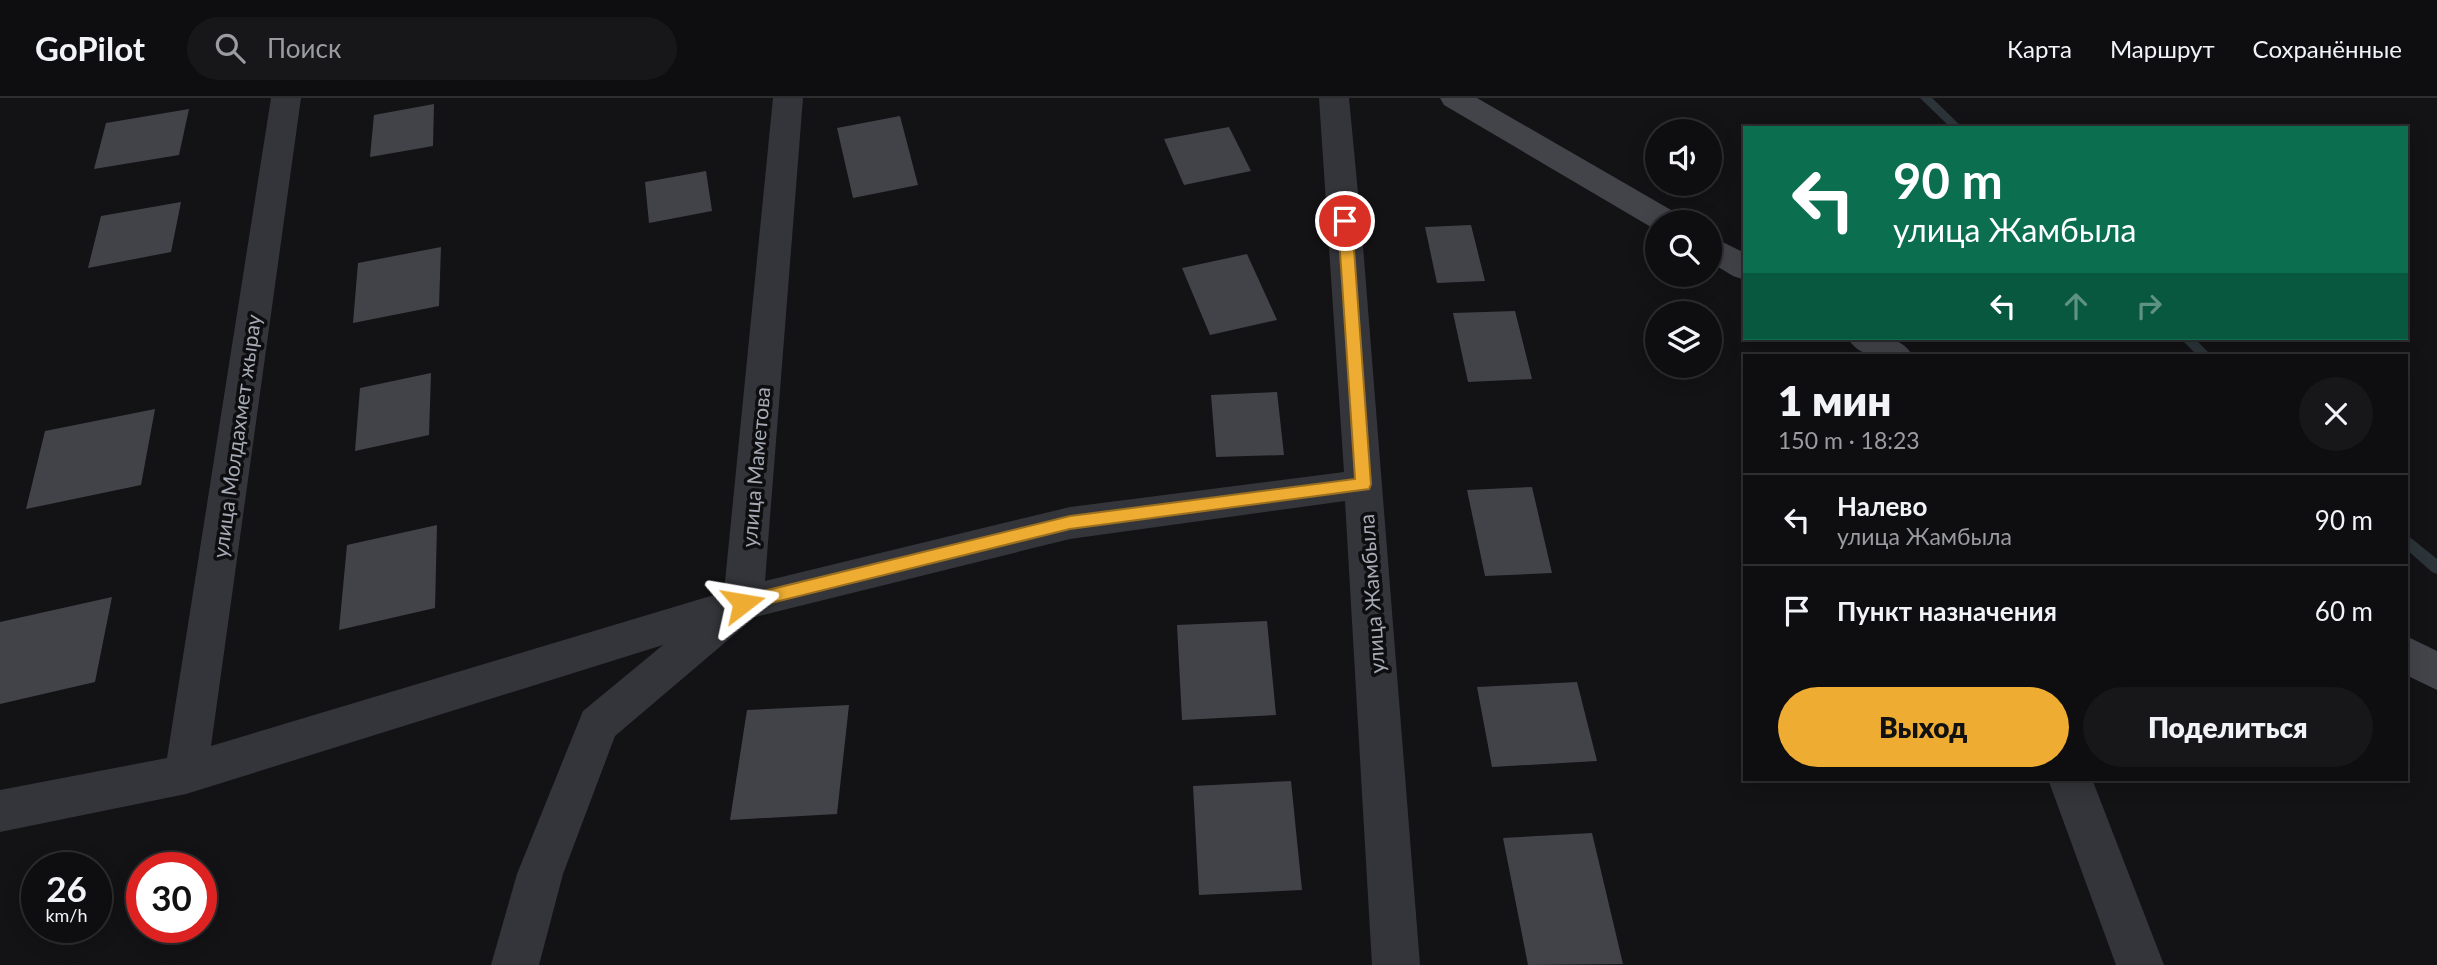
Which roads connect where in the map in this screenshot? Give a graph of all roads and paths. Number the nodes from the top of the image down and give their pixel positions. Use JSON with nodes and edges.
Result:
{"nodes":[{"id":1,"x":286,"y":98,"type":"edge"},
{"id":2,"x":788,"y":98,"type":"edge"},
{"id":3,"x":1334,"y":98,"type":"edge"},
{"id":4,"x":1455,"y":98,"type":"edge"},
{"id":5,"x":1646,"y":210,"type":"edge"},
{"id":6,"x":1722,"y":254,"type":"edge"},
{"id":7,"x":1743,"y":267,"type":"edge"},
{"id":8,"x":1869,"y":340,"type":"edge"},
{"id":9,"x":1893,"y":354,"type":"edge"},
{"id":10,"x":1364,"y":484,"type":"junction"},
{"id":11,"x":743,"y":603,"type":"junction"},
{"id":12,"x":2408,"y":655,"type":"edge"},
{"id":13,"x":2437,"y":672,"type":"edge"},
{"id":14,"x":186,"y":774,"type":"junction"},
{"id":15,"x":2071,"y":781,"type":"edge"},
{"id":16,"x":0,"y":811,"type":"edge"},
{"id":17,"x":515,"y":965,"type":"edge"},
{"id":18,"x":1396,"y":965,"type":"edge"},
{"id":19,"x":2140,"y":965,"type":"edge"}],
"edges":[{"from":1,"to":14,"type":"street","name":"улица Молдахмет жырау"},
{"from":2,"to":11,"type":"street","name":"улица Маметова"},
{"from":3,"to":10,"type":"street","name":"улица Жамбыла"},
{"from":4,"to":5,"type":"main road"},
{"from":6,"to":7,"type":"main road"},
{"from":8,"to":9,"type":"main road"},
{"from":10,"to":11,"type":"street"},
{"from":10,"to":18,"type":"street","name":"улица Жамбыла"},
{"from":11,"to":14,"type":"street"},
{"from":11,"to":17,"type":"street"},
{"from":12,"to":13,"type":"main road"},
{"from":14,"to":16,"type":"street"},
{"from":15,"to":19,"type":"street"}]}
